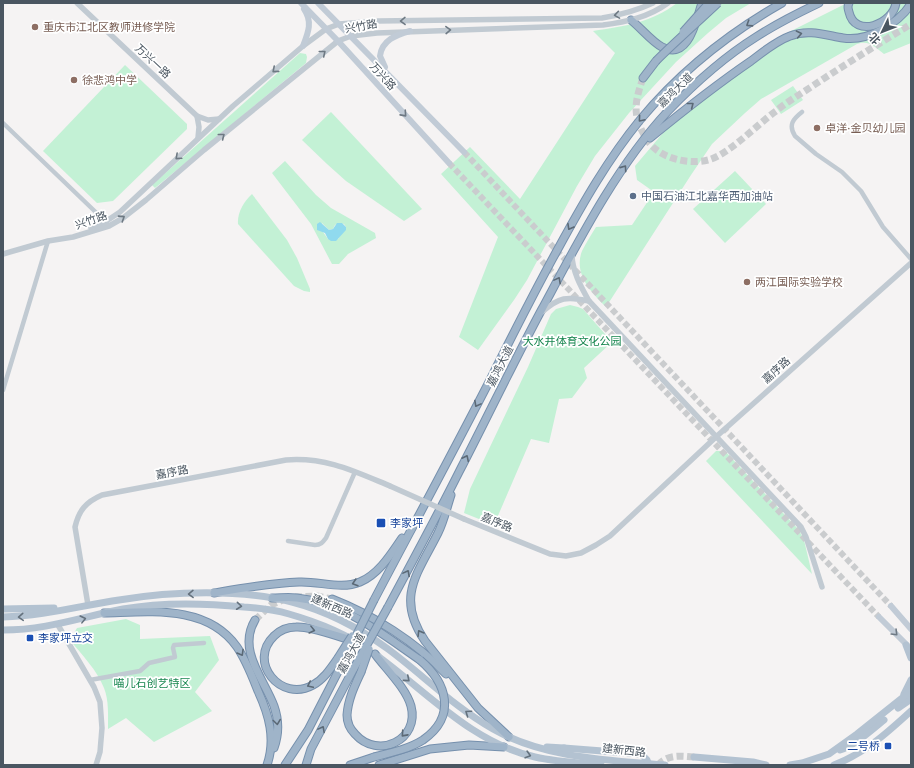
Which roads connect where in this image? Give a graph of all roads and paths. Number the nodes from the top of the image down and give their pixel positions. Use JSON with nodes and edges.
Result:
{"nodes":[{"id":1,"x":78,"y":3,"type":"edge"},
{"id":2,"x":300,"y":3,"type":"edge"},
{"id":3,"x":318,"y":3,"type":"edge"},
{"id":4,"x":653,"y":3,"type":"edge"},
{"id":5,"x":668,"y":3,"type":"edge"},
{"id":6,"x":702,"y":3,"type":"edge"},
{"id":7,"x":710,"y":3,"type":"edge"},
{"id":8,"x":718,"y":3,"type":"edge"},
{"id":9,"x":781,"y":3,"type":"edge"},
{"id":10,"x":819,"y":3,"type":"edge"},
{"id":11,"x":849,"y":3,"type":"edge"},
{"id":12,"x":896,"y":3,"type":"edge"},
{"id":13,"x":911,"y":4,"type":"edge"},
{"id":14,"x":631,"y":20,"type":"junction"},
{"id":15,"x":339,"y":24,"type":"junction"},
{"id":16,"x":326,"y":29,"type":"junction"},
{"id":17,"x":410,"y":31,"type":"junction"},
{"id":18,"x":351,"y":36,"type":"junction"},
{"id":19,"x":338,"y":41,"type":"junction"},
{"id":20,"x":672,"y":44,"type":"junction"},
{"id":21,"x":303,"y":46,"type":"junction"},
{"id":22,"x":643,"y":78,"type":"tunnel mouth"},
{"id":23,"x":397,"y":82,"type":"junction"},
{"id":24,"x":802,"y":112,"type":"dead end"},
{"id":25,"x":197,"y":116,"type":"junction"},
{"id":26,"x":219,"y":119,"type":"junction"},
{"id":27,"x":3,"y":124,"type":"edge"},
{"id":28,"x":198,"y":138,"type":"junction"},
{"id":29,"x":639,"y":147,"type":"junction"},
{"id":30,"x":464,"y":152,"type":"tunnel mouth"},
{"id":31,"x":449,"y":164,"type":"tunnel mouth"},
{"id":32,"x":107,"y":224,"type":"junction"},
{"id":33,"x":48,"y":241,"type":"junction"},
{"id":34,"x":573,"y":252,"type":"junction"},
{"id":35,"x":3,"y":254,"type":"edge"},
{"id":36,"x":911,"y":259,"type":"edge"},
{"id":37,"x":911,"y":263,"type":"edge"},
{"id":38,"x":589,"y":301,"type":"junction"},
{"id":39,"x":540,"y":313,"type":"junction"},
{"id":40,"x":3,"y":390,"type":"edge"},
{"id":41,"x":717,"y":436,"type":"junction"},
{"id":42,"x":355,"y":472,"type":"junction"},
{"id":43,"x":460,"y":472,"type":"junction"},
{"id":44,"x":418,"y":515,"type":"junction"},
{"id":45,"x":288,"y":541,"type":"dead end"},
{"id":46,"x":822,"y":587,"type":"dead end"},
{"id":47,"x":214,"y":594,"type":"junction"},
{"id":48,"x":272,"y":598,"type":"junction"},
{"id":49,"x":332,"y":599,"type":"tunnel mouth"},
{"id":50,"x":88,"y":606,"type":"junction"},
{"id":51,"x":891,"y":606,"type":"tunnel mouth"},
{"id":52,"x":78,"y":607,"type":"junction"},
{"id":53,"x":3,"y":609,"type":"edge"},
{"id":54,"x":104,"y":613,"type":"junction"},
{"id":55,"x":879,"y":616,"type":"tunnel mouth"},
{"id":56,"x":3,"y":617,"type":"edge"},
{"id":57,"x":255,"y":620,"type":"tunnel mouth"},
{"id":58,"x":58,"y":625,"type":"junction"},
{"id":59,"x":911,"y":629,"type":"edge"},
{"id":60,"x":3,"y":630,"type":"edge"},
{"id":61,"x":375,"y":632,"type":"junction"},
{"id":62,"x":355,"y":641,"type":"junction"},
{"id":63,"x":204,"y":643,"type":"dead end"},
{"id":64,"x":909,"y":647,"type":"edge"},
{"id":65,"x":375,"y":654,"type":"junction"},
{"id":66,"x":911,"y":658,"type":"edge"},
{"id":67,"x":341,"y":660,"type":"junction"},
{"id":68,"x":90,"y":680,"type":"junction"},
{"id":69,"x":911,"y":680,"type":"edge"},
{"id":70,"x":911,"y":691,"type":"edge"},
{"id":71,"x":911,"y":699,"type":"edge"},
{"id":72,"x":900,"y":700,"type":"junction"},
{"id":73,"x":478,"y":708,"type":"junction"},
{"id":74,"x":911,"y":711,"type":"edge"},
{"id":75,"x":911,"y":716,"type":"edge"},
{"id":76,"x":892,"y":729,"type":"junction"},
{"id":77,"x":509,"y":737,"type":"junction"},
{"id":78,"x":528,"y":745,"type":"junction"},
{"id":79,"x":504,"y":747,"type":"junction"},
{"id":80,"x":829,"y":754,"type":"junction"},
{"id":81,"x":694,"y":757,"type":"tunnel mouth"},
{"id":82,"x":268,"y":764,"type":"edge"},
{"id":83,"x":96,"y":765,"type":"edge"},
{"id":84,"x":284,"y":765,"type":"edge"},
{"id":85,"x":306,"y":765,"type":"edge"},
{"id":86,"x":350,"y":765,"type":"edge"},
{"id":87,"x":379,"y":765,"type":"edge"},
{"id":88,"x":602,"y":765,"type":"edge"},
{"id":89,"x":649,"y":765,"type":"edge"},
{"id":90,"x":665,"y":765,"type":"edge"},
{"id":91,"x":766,"y":765,"type":"edge"},
{"id":92,"x":790,"y":765,"type":"edge"},
{"id":93,"x":834,"y":765,"type":"edge"}],
"edges":[{"from":1,"to":25,"type":"street","name":"万兴一路"},
{"from":2,"to":16,"type":"main road","name":"万兴路"},
{"from":2,"to":21,"type":"main road"},
{"from":3,"to":15,"type":"main road","name":"万兴路"},
{"from":4,"to":15,"type":"street","name":"兴竹路","one_way":true},
{"from":5,"to":14,"type":"street","name":"兴竹路"},
{"from":6,"to":14,"type":"highway"},
{"from":7,"to":20,"type":"highway","bridge":true},
{"from":8,"to":20,"type":"highway","bridge":true},
{"from":9,"to":44,"type":"highway","name":"嘉鸿大道","one_way":true},
{"from":10,"to":29,"type":"highway","name":"嘉鸿大道"},
{"from":11,"to":12,"type":"highway"},
{"from":29,"to":13,"type":"highway","one_way":true},
{"from":17,"to":14,"type":"street","name":"兴竹路","one_way":true},
{"from":15,"to":16,"type":"street","name":"兴竹路"},
{"from":15,"to":18,"type":"main road","name":"万兴路"},
{"from":16,"to":19,"type":"main road","name":"万兴路"},
{"from":16,"to":21,"type":"street","name":"兴竹路"},
{"from":17,"to":18,"type":"street","name":"兴竹路"},
{"from":17,"to":23,"type":"main road"},
{"from":18,"to":19,"type":"street","name":"兴竹路"},
{"from":18,"to":23,"type":"main road","name":"万兴路"},
{"from":19,"to":31,"type":"main road","name":"万兴路","one_way":true},
{"from":32,"to":19,"type":"street","name":"兴竹路","one_way":true},
{"from":20,"to":22,"type":"highway","bridge":true},
{"from":21,"to":26,"type":"street","name":"兴竹路","one_way":true},
{"from":23,"to":30,"type":"main road","name":"万兴路"},
{"from":24,"to":36,"type":"street"},
{"from":25,"to":26,"type":"street"},
{"from":25,"to":28,"type":"street"},
{"from":26,"to":28,"type":"street","name":"兴竹路"},
{"from":27,"to":32,"type":"street"},
{"from":28,"to":32,"type":"street","name":"兴竹路","one_way":true},
{"from":34,"to":29,"type":"highway","name":"嘉鸿大道","one_way":true},
{"from":32,"to":33,"type":"street","name":"兴竹路"},
{"from":33,"to":35,"type":"street","name":"兴竹路"},
{"from":33,"to":40,"type":"street"},
{"from":34,"to":38,"type":"street"},
{"from":39,"to":34,"type":"highway","name":"嘉鸿大道","one_way":true},
{"from":37,"to":41,"type":"street","name":"嘉序路"},
{"from":38,"to":39,"type":"street"},
{"from":38,"to":41,"type":"street"},
{"from":43,"to":39,"type":"highway","name":"嘉鸿大道","one_way":true},
{"from":41,"to":42,"type":"street","name":"嘉序路","bridge":true},
{"from":41,"to":46,"type":"street"},
{"from":42,"to":45,"type":"street"},
{"from":42,"to":50,"type":"street","name":"嘉序路"},
{"from":61,"to":43,"type":"highway","name":"嘉鸿大道","one_way":true,"bridge":true},
{"from":73,"to":43,"type":"highway","one_way":true},
{"from":44,"to":47,"type":"highway","one_way":true},
{"from":44,"to":67,"type":"highway","name":"嘉鸿大道","bridge":true},
{"from":47,"to":48,"type":"main road","name":"建新西路"},
{"from":47,"to":50,"type":"main road","name":"建新西路","one_way":true},
{"from":77,"to":48,"type":"main road","name":"建新西路","one_way":true},
{"from":48,"to":86,"type":"highway","bridge":true},
{"from":49,"to":73,"type":"highway"},
{"from":50,"to":52,"type":"main road","name":"建新西路"},
{"from":51,"to":59,"type":"main road"},
{"from":52,"to":53,"type":"main road"},
{"from":52,"to":56,"type":"main road","name":"建新西路","one_way":true},
{"from":58,"to":54,"type":"main road","name":"建新西路","one_way":true},
{"from":54,"to":62,"type":"main road","name":"建新西路","one_way":true},
{"from":54,"to":82,"type":"highway","one_way":true},
{"from":55,"to":64,"type":"main road","one_way":true},
{"from":57,"to":82,"type":"highway","one_way":true},
{"from":58,"to":60,"type":"main road","name":"建新西路"},
{"from":58,"to":68,"type":"street"},
{"from":65,"to":61,"type":"highway","one_way":true,"bridge":true},
{"from":85,"to":61,"type":"highway","name":"嘉鸿大道","one_way":true,"bridge":true},
{"from":62,"to":65,"type":"main road","name":"建新西路"},
{"from":67,"to":62,"type":"highway","one_way":true},
{"from":63,"to":68,"type":"street"},
{"from":64,"to":66,"type":"main road"},
{"from":65,"to":79,"type":"main road","name":"建新西路","one_way":true},
{"from":67,"to":84,"type":"highway","name":"嘉鸿大道"},
{"from":68,"to":83,"type":"street"},
{"from":69,"to":72,"type":"main road"},
{"from":70,"to":72,"type":"main road"},
{"from":71,"to":80,"type":"main road"},
{"from":72,"to":80,"type":"main road"},
{"from":73,"to":77,"type":"highway"},
{"from":74,"to":76,"type":"main road"},
{"from":75,"to":76,"type":"main road"},
{"from":76,"to":93,"type":"main road"},
{"from":77,"to":78,"type":"main road","name":"建新西路"},
{"from":78,"to":89,"type":"main road","bridge":true},
{"from":78,"to":90,"type":"main road","name":"建新西路"},
{"from":79,"to":87,"type":"highway"},
{"from":79,"to":88,"type":"main road","name":"建新西路","one_way":true},
{"from":80,"to":92,"type":"main road"},
{"from":81,"to":91,"type":"main road"}]}
